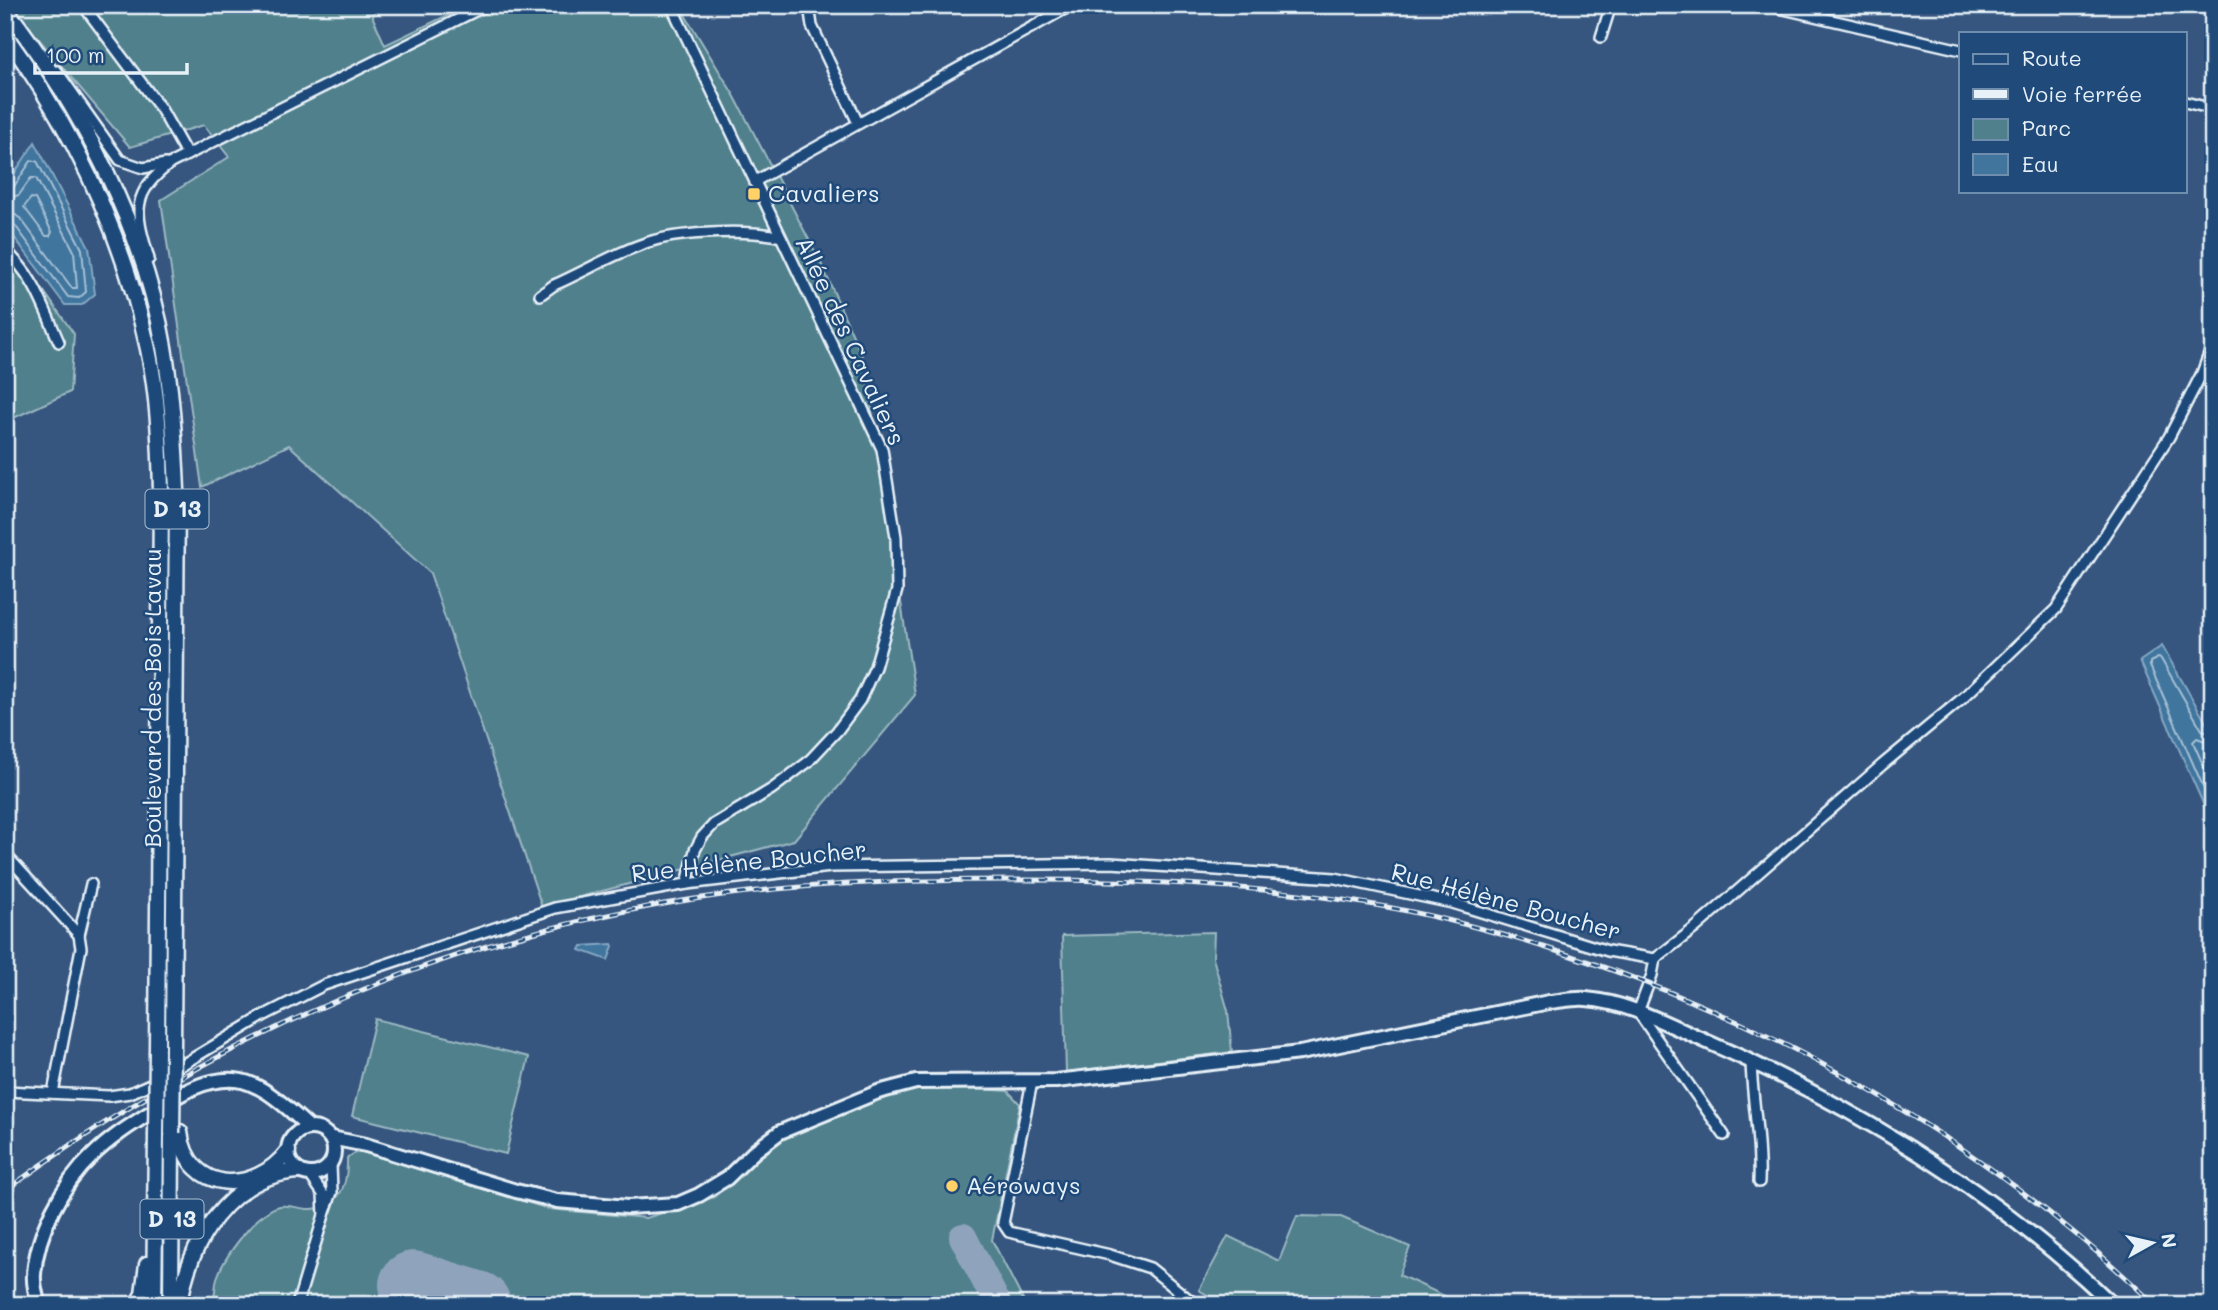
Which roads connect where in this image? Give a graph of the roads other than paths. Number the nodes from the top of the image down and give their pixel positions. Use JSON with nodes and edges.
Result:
{"nodes":[{"id":1,"x":83,"y":5,"type":"edge"},
{"id":2,"x":487,"y":5,"type":"edge"},
{"id":3,"x":671,"y":5,"type":"edge"},
{"id":4,"x":809,"y":5,"type":"edge"},
{"id":5,"x":1072,"y":5,"type":"edge"},
{"id":6,"x":1611,"y":5,"type":"edge"},
{"id":7,"x":1766,"y":5,"type":"edge"},
{"id":8,"x":5,"y":8,"type":"edge"},
{"id":9,"x":24,"y":32,"type":"junction"},
{"id":10,"x":5,"y":35,"type":"edge"},
{"id":11,"x":1601,"y":37,"type":"dead end"},
{"id":12,"x":1959,"y":50,"type":"edge"},
{"id":13,"x":2186,"y":102,"type":"edge"},
{"id":14,"x":2213,"y":108,"type":"edge"},
{"id":15,"x":858,"y":123,"type":"junction"},
{"id":16,"x":187,"y":155,"type":"junction"},
{"id":17,"x":171,"y":163,"type":"junction"},
{"id":18,"x":755,"y":183,"type":"junction"},
{"id":19,"x":780,"y":237,"type":"junction"},
{"id":20,"x":5,"y":251,"type":"edge"},
{"id":21,"x":540,"y":295,"type":"dead end"},
{"id":22,"x":158,"y":316,"type":"junction"},
{"id":23,"x":60,"y":342,"type":"dead end"},
{"id":24,"x":2213,"y":344,"type":"edge"},
{"id":25,"x":5,"y":854,"type":"edge"},
{"id":26,"x":91,"y":884,"type":"dead end"},
{"id":27,"x":687,"y":884,"type":"junction"},
{"id":28,"x":79,"y":935,"type":"junction"},
{"id":29,"x":1655,"y":959,"type":"junction"},
{"id":30,"x":1638,"y":1012,"type":"junction"},
{"id":31,"x":1751,"y":1061,"type":"junction"},
{"id":32,"x":1032,"y":1082,"type":"junction"},
{"id":33,"x":5,"y":1091,"type":"edge"},
{"id":34,"x":53,"y":1093,"type":"junction"},
{"id":35,"x":282,"y":1105,"type":"junction"},
{"id":36,"x":310,"y":1128,"type":"junction"},
{"id":37,"x":176,"y":1133,"type":"junction"},
{"id":38,"x":295,"y":1135,"type":"junction"},
{"id":39,"x":1724,"y":1135,"type":"dead end"},
{"id":40,"x":331,"y":1138,"type":"junction"},
{"id":41,"x":356,"y":1143,"type":"junction"},
{"id":42,"x":288,"y":1151,"type":"junction"},
{"id":43,"x":333,"y":1161,"type":"junction"},
{"id":44,"x":156,"y":1165,"type":"junction"},
{"id":45,"x":304,"y":1173,"type":"junction"},
{"id":46,"x":1759,"y":1182,"type":"dead end"},
{"id":47,"x":324,"y":1215,"type":"junction"},
{"id":48,"x":40,"y":1305,"type":"edge"},
{"id":49,"x":136,"y":1305,"type":"edge"},
{"id":50,"x":154,"y":1305,"type":"edge"},
{"id":51,"x":171,"y":1305,"type":"edge"},
{"id":52,"x":180,"y":1305,"type":"edge"},
{"id":53,"x":297,"y":1305,"type":"edge"},
{"id":54,"x":1196,"y":1305,"type":"edge"},
{"id":55,"x":2113,"y":1305,"type":"edge"}],
"edges":[{"from":1,"to":16,"type":"street"},
{"from":2,"to":16,"type":"street"},
{"from":3,"to":18,"type":"street","name":"Allée des Cavaliers"},
{"from":4,"to":15,"type":"street"},
{"from":5,"to":15,"type":"street"},
{"from":6,"to":11,"type":"street"},
{"from":7,"to":12,"type":"street"},
{"from":8,"to":9,"type":"main road","name":"Boulevard des Bois Lavau","number":"D 13"},
{"from":9,"to":17,"type":"street"},
{"from":9,"to":22,"type":"main road","name":"Boulevard des Bois Lavau","number":"D 13"},
{"from":10,"to":44,"type":"main road","name":"Boulevard des Bois Lavau","number":"D 13","bridge":true},
{"from":13,"to":14,"type":"street"},
{"from":15,"to":18,"type":"street"},
{"from":16,"to":17,"type":"street"},
{"from":17,"to":22,"type":"street"},
{"from":18,"to":19,"type":"street","name":"Allée des Cavaliers"},
{"from":19,"to":21,"type":"street"},
{"from":19,"to":27,"type":"street","name":"Allée des Cavaliers"},
{"from":20,"to":23,"type":"street"},
{"from":22,"to":37,"type":"main road","name":"Boulevard des Bois Lavau","number":"D 13","bridge":true},
{"from":24,"to":29,"type":"street"},
{"from":25,"to":28,"type":"street"},
{"from":26,"to":28,"type":"street"},
{"from":27,"to":29,"type":"street","name":"Rue Hélène Boucher"},
{"from":27,"to":34,"type":"street","name":"Rue Hélène Boucher"},
{"from":28,"to":34,"type":"street"},
{"from":29,"to":30,"type":"street"},
{"from":30,"to":31,"type":"street"},
{"from":30,"to":32,"type":"street"},
{"from":30,"to":39,"type":"street"},
{"from":31,"to":46,"type":"street"},
{"from":31,"to":55,"type":"street"},
{"from":32,"to":41,"type":"street"},
{"from":32,"to":54,"type":"street"},
{"from":33,"to":34,"type":"street","name":"Rue Hélène Boucher"},
{"from":35,"to":36,"type":"street"},
{"from":35,"to":38,"type":"street"},
{"from":35,"to":48,"type":"street"},
{"from":36,"to":38,"type":"street"},
{"from":36,"to":40,"type":"street"},
{"from":37,"to":42,"type":"main road"},
{"from":37,"to":51,"type":"main road","number":"D 13"},
{"from":38,"to":42,"type":"street"},
{"from":40,"to":41,"type":"street"},
{"from":40,"to":43,"type":"street"},
{"from":41,"to":43,"type":"street"},
{"from":42,"to":45,"type":"street"},
{"from":43,"to":45,"type":"street"},
{"from":43,"to":47,"type":"street"},
{"from":44,"to":49,"type":"main road"},
{"from":44,"to":50,"type":"main road","number":"D 13"},
{"from":45,"to":47,"type":"street"},
{"from":45,"to":52,"type":"main road"},
{"from":47,"to":53,"type":"street"}]}
